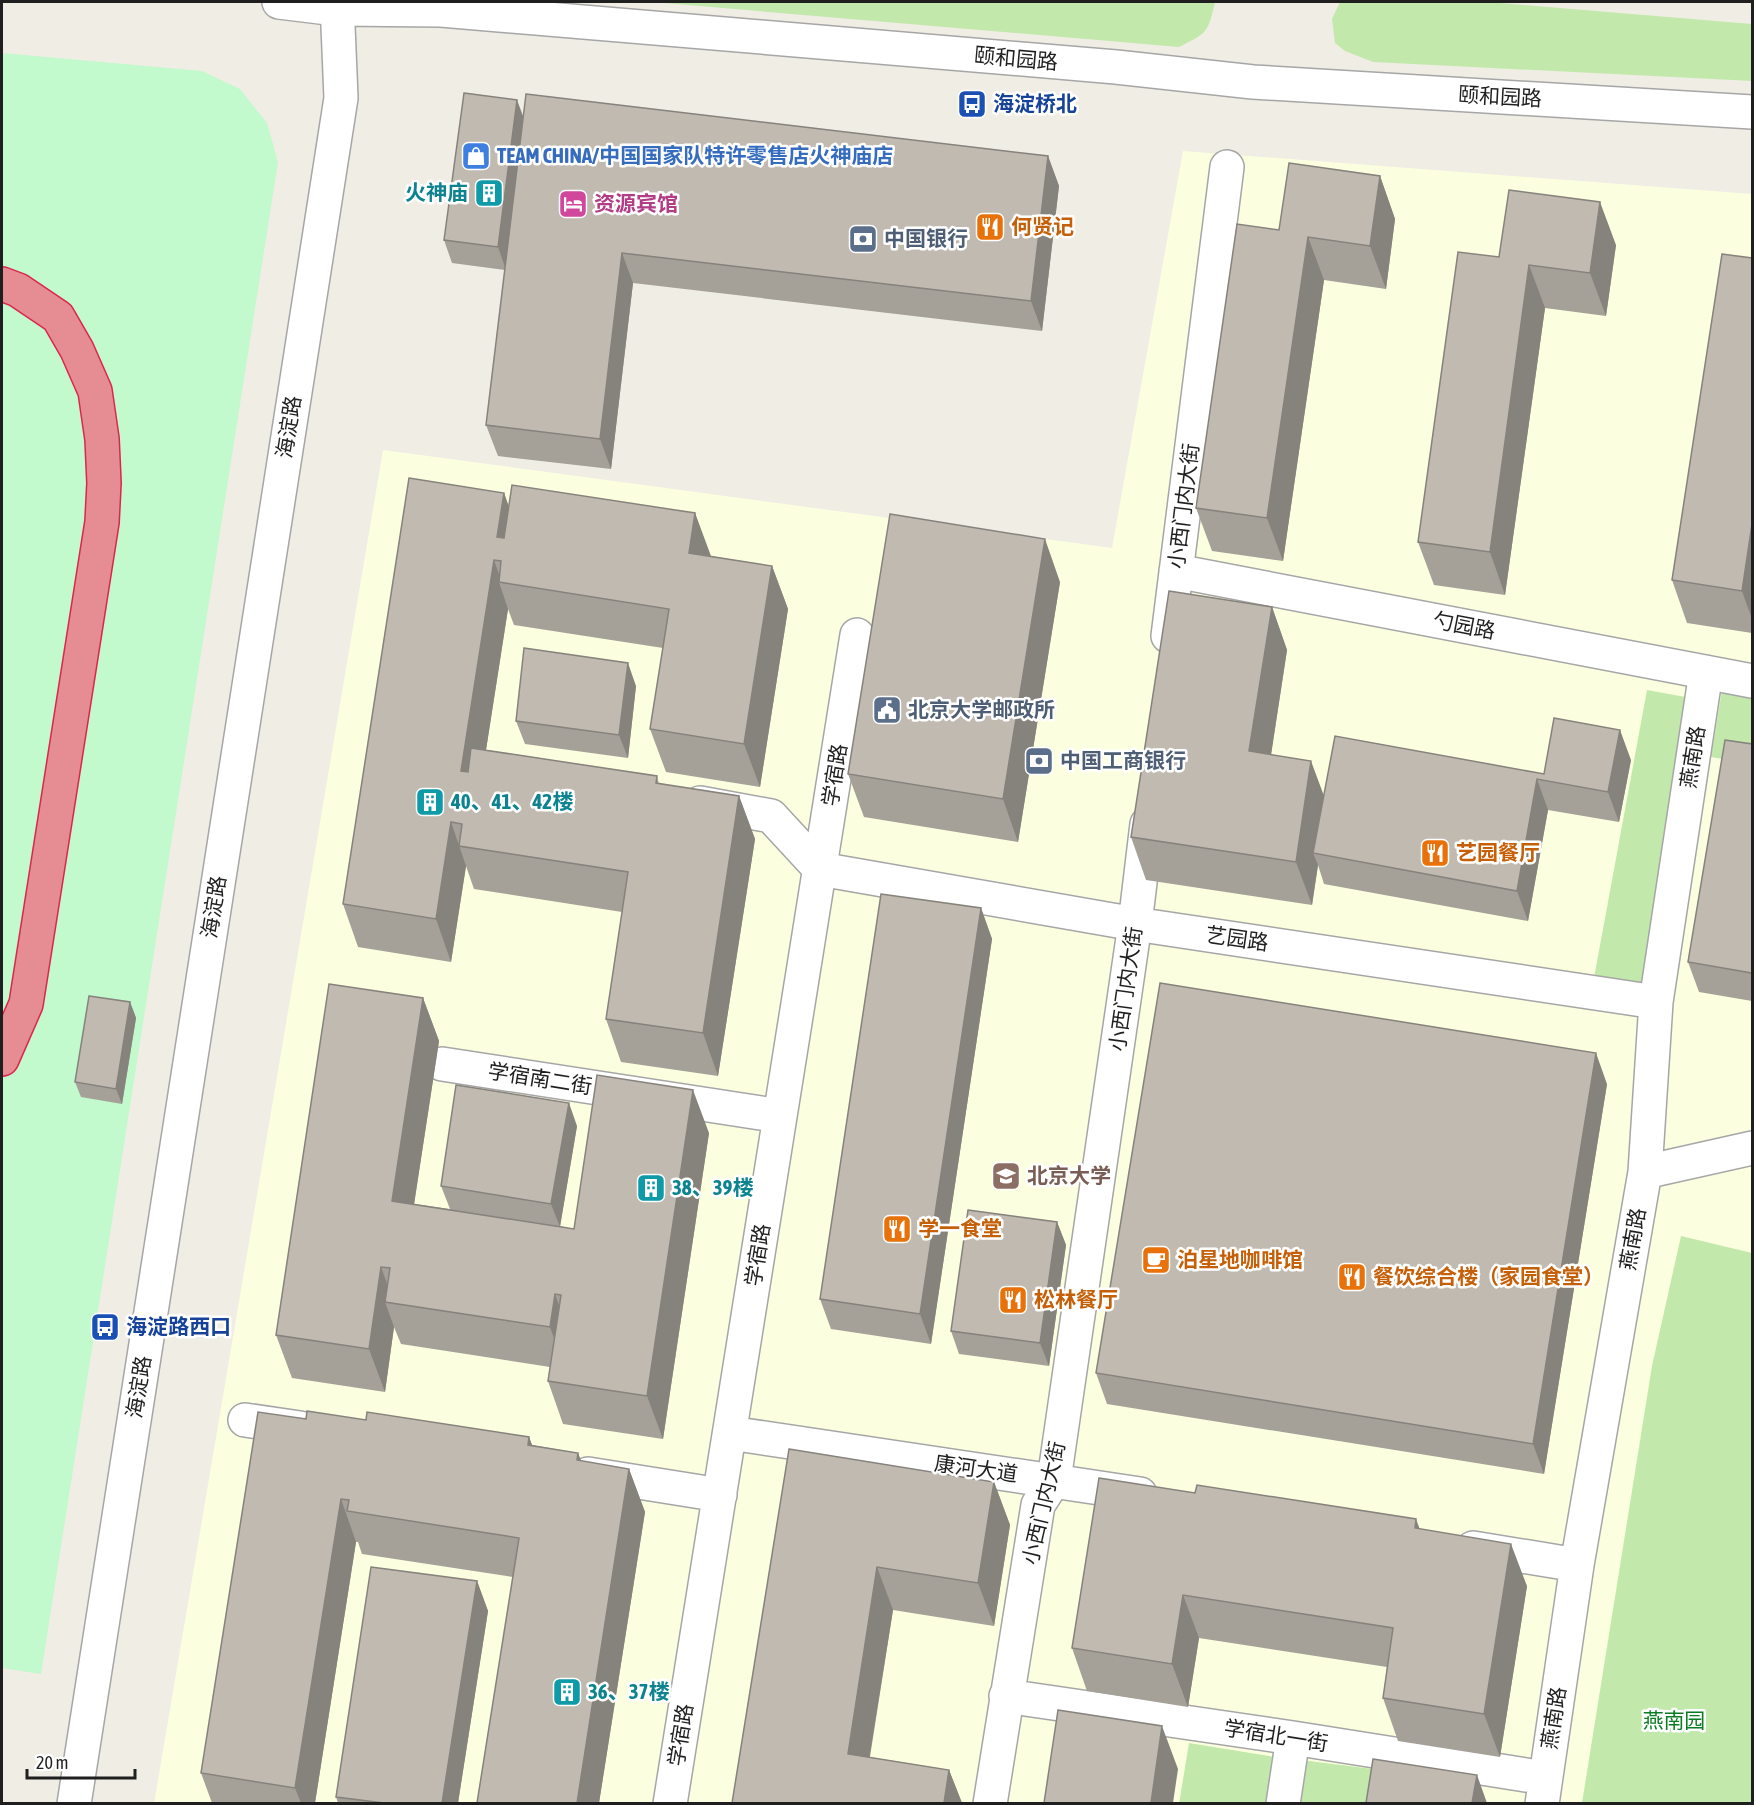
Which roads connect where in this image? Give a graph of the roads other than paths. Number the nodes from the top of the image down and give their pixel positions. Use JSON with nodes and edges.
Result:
{"nodes":[{"id":1,"x":279,"y":2,"type":"edge"},
{"id":2,"x":336,"y":5,"type":"edge"},
{"id":3,"x":1752,"y":112,"type":"edge"},
{"id":4,"x":1227,"y":167,"type":"dead end"},
{"id":5,"x":2,"y":284,"type":"edge"},
{"id":6,"x":1176,"y":572,"type":"junction"},
{"id":7,"x":857,"y":635,"type":"dead end"},
{"id":8,"x":1165,"y":666,"type":"edge"},
{"id":9,"x":1706,"y":672,"type":"junction"},
{"id":10,"x":1752,"y":681,"type":"edge"},
{"id":11,"x":1150,"y":795,"type":"edge"},
{"id":12,"x":666,"y":797,"type":"edge"},
{"id":13,"x":820,"y":869,"type":"junction"},
{"id":14,"x":1135,"y":924,"type":"junction"},
{"id":15,"x":1656,"y":1002,"type":"junction"},
{"id":16,"x":2,"y":1059,"type":"edge"},
{"id":17,"x":442,"y":1064,"type":"dead end"},
{"id":18,"x":780,"y":1116,"type":"junction"},
{"id":19,"x":1752,"y":1148,"type":"edge"},
{"id":20,"x":1645,"y":1173,"type":"junction"},
{"id":21,"x":245,"y":1420,"type":"dead end"},
{"id":22,"x":325,"y":1432,"type":"edge"},
{"id":23,"x":730,"y":1433,"type":"junction"},
{"id":24,"x":556,"y":1468,"type":"edge"},
{"id":25,"x":1054,"y":1480,"type":"junction"},
{"id":26,"x":720,"y":1495,"type":"junction"},
{"id":27,"x":1167,"y":1498,"type":"edge"},
{"id":28,"x":1442,"y":1543,"type":"edge"},
{"id":29,"x":1578,"y":1565,"type":"junction"},
{"id":30,"x":1006,"y":1696,"type":"junction"},
{"id":31,"x":1293,"y":1738,"type":"junction"},
{"id":32,"x":1543,"y":1791,"type":"edge"},
{"id":33,"x":74,"y":1803,"type":"edge"},
{"id":34,"x":670,"y":1803,"type":"edge"},
{"id":35,"x":990,"y":1803,"type":"edge"},
{"id":36,"x":1283,"y":1803,"type":"edge"}],
"edges":[{"from":1,"to":2,"type":"street","name":"颐和园路"},
{"from":2,"to":3,"type":"street","name":"颐和园路"},
{"from":2,"to":33,"type":"street","name":"海淀路"},
{"from":4,"to":6,"type":"street","name":"小西门内大街"},
{"from":5,"to":16,"type":"highway"},
{"from":6,"to":8,"type":"street","name":"小西门内大街"},
{"from":6,"to":9,"type":"street","name":"勺园路"},
{"from":7,"to":13,"type":"street","name":"学宿路"},
{"from":9,"to":10,"type":"street","name":"勺园路"},
{"from":9,"to":15,"type":"street","name":"燕南路"},
{"from":11,"to":14,"type":"street","name":"小西门内大街"},
{"from":12,"to":13,"type":"street"},
{"from":13,"to":14,"type":"street","name":"艺园路"},
{"from":13,"to":18,"type":"street","name":"学宿路"},
{"from":14,"to":15,"type":"street","name":"艺园路"},
{"from":14,"to":25,"type":"street","name":"小西门内大街"},
{"from":15,"to":20,"type":"street","name":"燕南路"},
{"from":17,"to":18,"type":"street","name":"学宿南二街"},
{"from":18,"to":23,"type":"street","name":"学宿路"},
{"from":19,"to":20,"type":"street"},
{"from":20,"to":29,"type":"street","name":"燕南路"},
{"from":21,"to":22,"type":"street"},
{"from":23,"to":25,"type":"street","name":"康河大道"},
{"from":23,"to":26,"type":"street","name":"学宿路"},
{"from":24,"to":26,"type":"street"},
{"from":25,"to":27,"type":"street","name":"康河大道"},
{"from":25,"to":30,"type":"street","name":"小西门内大街"},
{"from":26,"to":34,"type":"street","name":"学宿路"},
{"from":28,"to":29,"type":"street"},
{"from":29,"to":32,"type":"street","name":"燕南路"},
{"from":30,"to":31,"type":"street","name":"学宿北一街"},
{"from":30,"to":35,"type":"street","name":"小西门内大街"},
{"from":31,"to":32,"type":"street","name":"学宿北一街"},
{"from":31,"to":36,"type":"street"}]}
